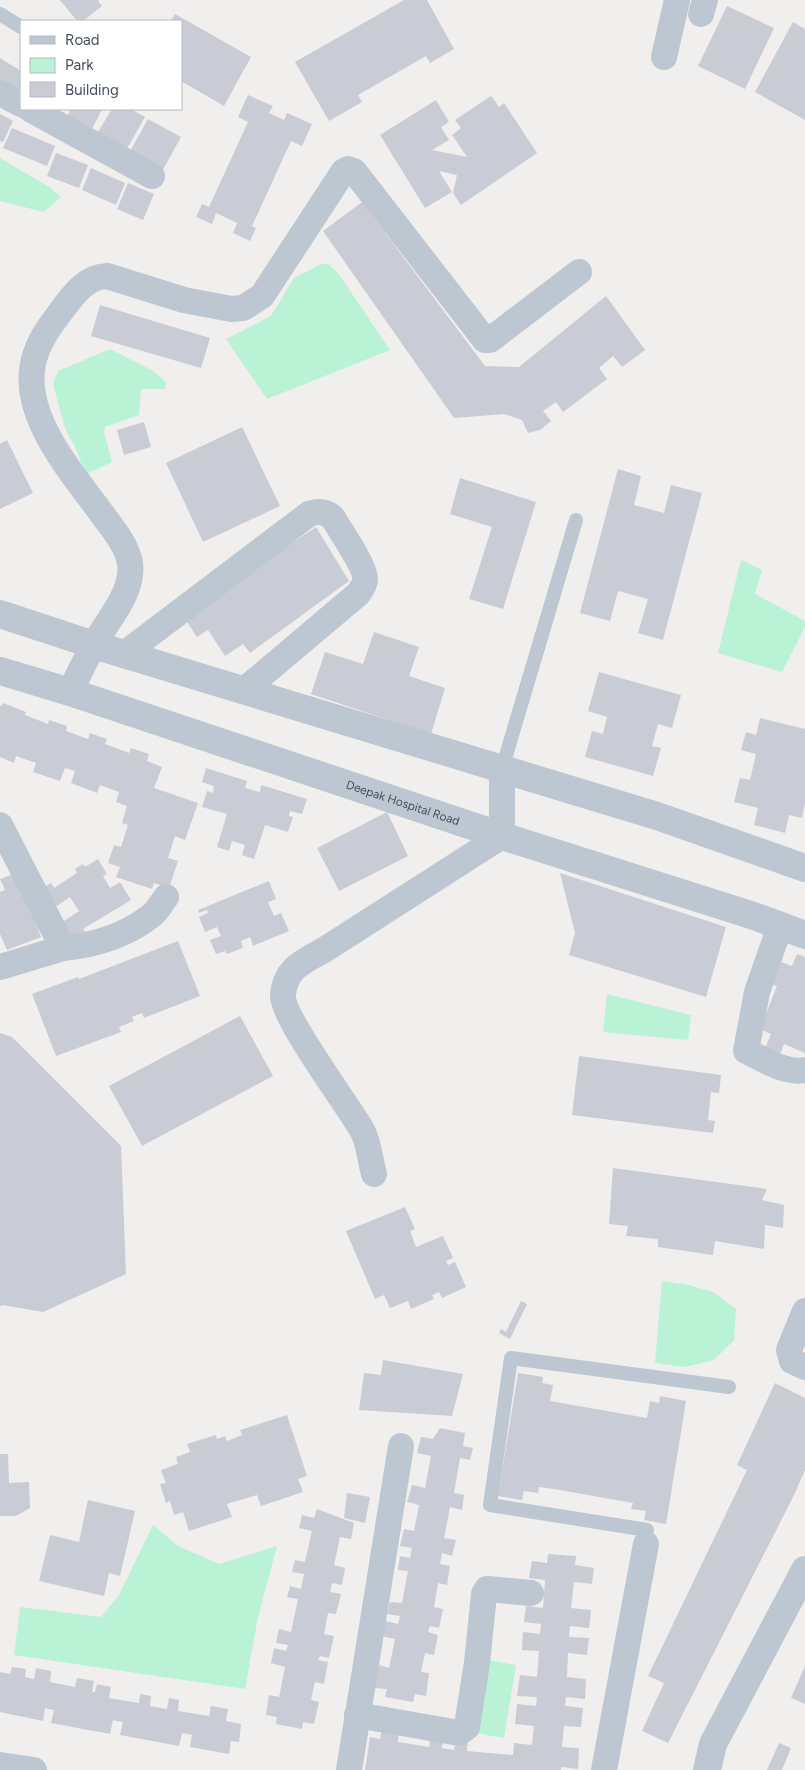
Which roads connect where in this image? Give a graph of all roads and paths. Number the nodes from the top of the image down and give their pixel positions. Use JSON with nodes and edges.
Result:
{"nodes":[{"id":1,"x":677,"y":0,"type":"edge"},
{"id":2,"x":0,"y":14,"type":"edge"},
{"id":3,"x":20,"y":26,"type":"edge"},
{"id":4,"x":664,"y":57,"type":"dead end"},
{"id":5,"x":0,"y":92,"type":"edge"},
{"id":6,"x":20,"y":103,"type":"edge"},
{"id":7,"x":32,"y":110,"type":"edge"},
{"id":8,"x":152,"y":176,"type":"dead end"},
{"id":9,"x":579,"y":272,"type":"dead end"},
{"id":10,"x":576,"y":520,"type":"dead end"},
{"id":11,"x":0,"y":614,"type":"edge"},
{"id":12,"x":94,"y":645,"type":"junction"},
{"id":13,"x":124,"y":654,"type":"junction"},
{"id":14,"x":0,"y":671,"type":"edge"},
{"id":15,"x":243,"y":690,"type":"junction"},
{"id":16,"x":70,"y":692,"type":"junction"},
{"id":17,"x":502,"y":769,"type":"junction"},
{"id":18,"x":0,"y":825,"type":"edge"},
{"id":19,"x":502,"y":836,"type":"junction"},
{"id":20,"x":805,"y":868,"type":"edge"},
{"id":21,"x":166,"y":897,"type":"dead end"},
{"id":22,"x":780,"y":926,"type":"junction"},
{"id":23,"x":805,"y":935,"type":"edge"},
{"id":24,"x":63,"y":948,"type":"junction"},
{"id":25,"x":0,"y":967,"type":"edge"},
{"id":26,"x":805,"y":1070,"type":"edge"},
{"id":27,"x":374,"y":1174,"type":"dead end"},
{"id":28,"x":805,"y":1311,"type":"edge"},
{"id":29,"x":805,"y":1367,"type":"edge"},
{"id":30,"x":729,"y":1387,"type":"dead end"},
{"id":31,"x":394,"y":1456,"type":"dead end"},
{"id":32,"x":647,"y":1537,"type":"joint"},
{"id":33,"x":805,"y":1570,"type":"edge"},
{"id":34,"x":531,"y":1593,"type":"dead end"},
{"id":35,"x":358,"y":1715,"type":"junction"},
{"id":36,"x":0,"y":1765,"type":"edge"},
{"id":37,"x":34,"y":1770,"type":"edge"},
{"id":38,"x":349,"y":1770,"type":"edge"},
{"id":39,"x":604,"y":1770,"type":"edge"},
{"id":40,"x":707,"y":1770,"type":"edge"}],
"edges":[{"from":1,"to":4,"type":"street"},
{"from":2,"to":3,"type":"lane"},
{"from":5,"to":6,"type":"street"},
{"from":7,"to":8,"type":"street"},
{"from":9,"to":12,"type":"street"},
{"from":10,"to":17,"type":"lane"},
{"from":11,"to":12,"type":"street"},
{"from":12,"to":13,"type":"street"},
{"from":12,"to":16,"type":"street"},
{"from":13,"to":15,"type":"street"},
{"from":13,"to":15,"type":"street"},
{"from":14,"to":16,"type":"street","name":"Deepak Hospital Road"},
{"from":15,"to":17,"type":"street"},
{"from":16,"to":19,"type":"street","name":"Deepak Hospital Road"},
{"from":17,"to":19,"type":"street"},
{"from":17,"to":20,"type":"street"},
{"from":18,"to":24,"type":"street"},
{"from":19,"to":22,"type":"street","name":"Deepak Hospital Road"},
{"from":19,"to":27,"type":"street"},
{"from":21,"to":24,"type":"street"},
{"from":22,"to":23,"type":"street","name":"Deepak Hospital Road"},
{"from":22,"to":26,"type":"street"},
{"from":24,"to":25,"type":"street"},
{"from":28,"to":29,"type":"street"},
{"from":30,"to":32,"type":"lane"},
{"from":31,"to":35,"type":"street"},
{"from":32,"to":39,"type":"street"},
{"from":33,"to":40,"type":"street"},
{"from":34,"to":35,"type":"street"},
{"from":35,"to":38,"type":"street"},
{"from":36,"to":37,"type":"street"}]}
